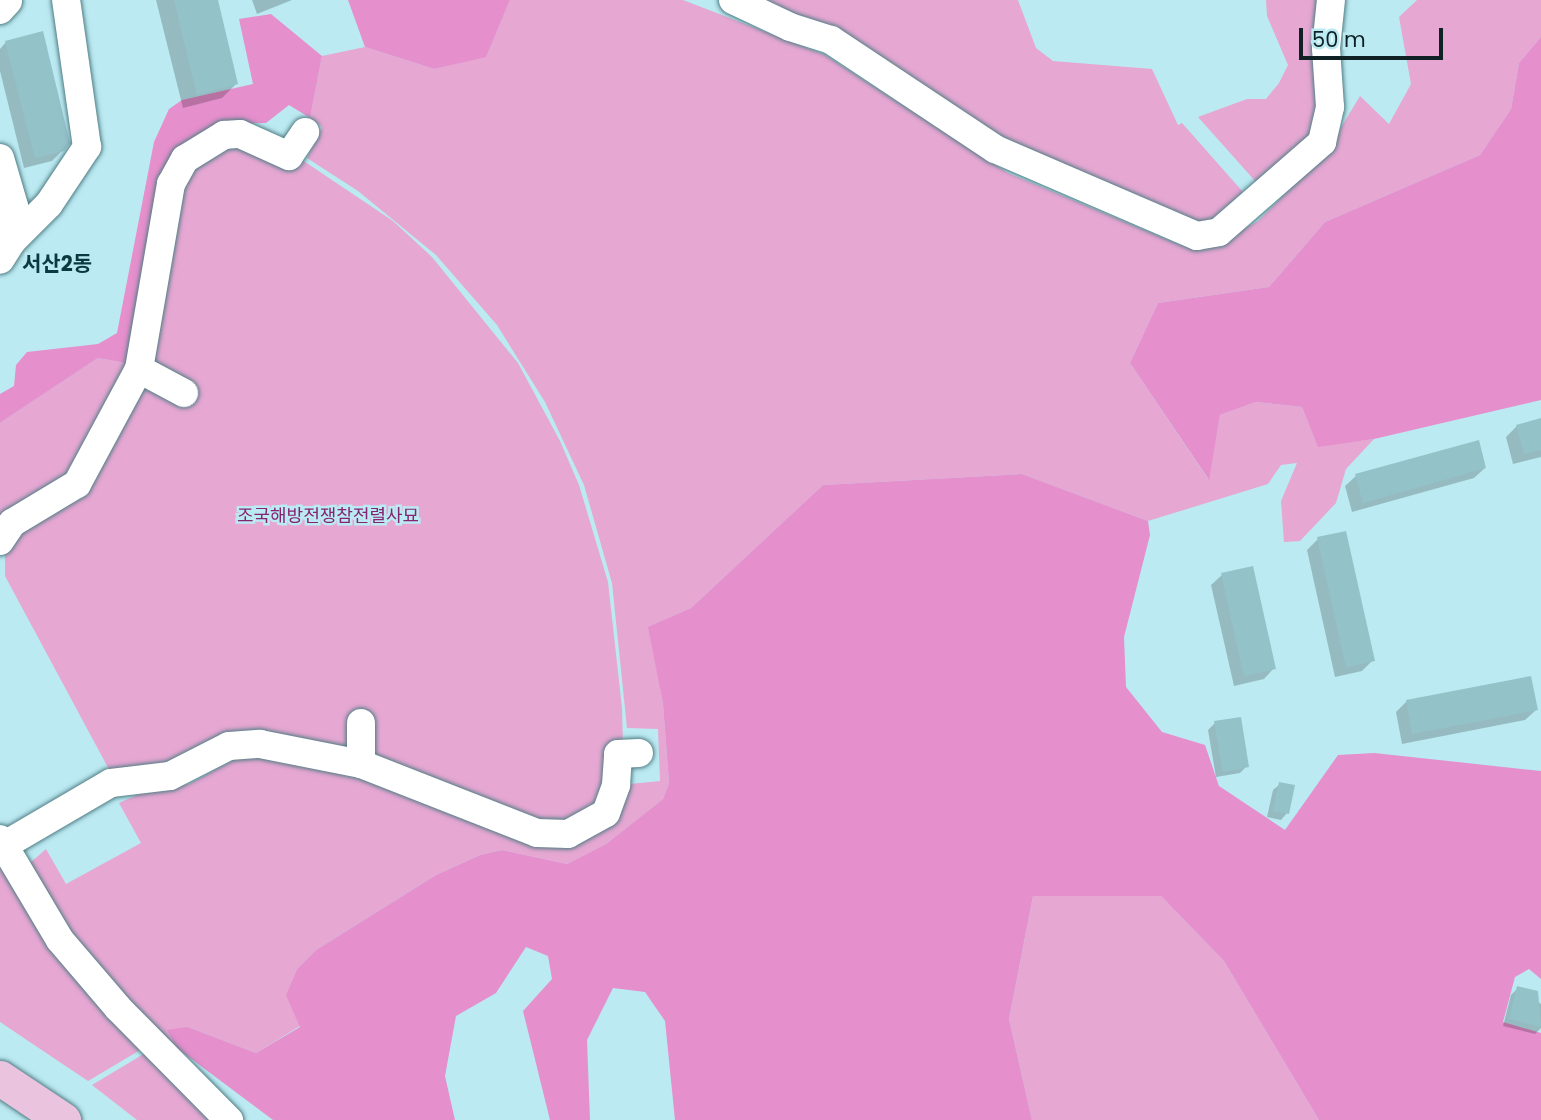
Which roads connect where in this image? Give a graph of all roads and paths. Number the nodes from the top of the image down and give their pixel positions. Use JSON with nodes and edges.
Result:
{"nodes":[{"id":1,"x":66,"y":0,"type":"edge"},
{"id":2,"x":733,"y":0,"type":"edge"},
{"id":3,"x":1331,"y":0,"type":"edge"},
{"id":4,"x":305,"y":132,"type":"dead end"},
{"id":5,"x":0,"y":158,"type":"edge"},
{"id":6,"x":6,"y":250,"type":"edge"},
{"id":7,"x":139,"y":369,"type":"junction"},
{"id":8,"x":184,"y":393,"type":"dead end"},
{"id":9,"x":0,"y":541,"type":"edge"},
{"id":10,"x":361,"y":723,"type":"dead end"},
{"id":11,"x":639,"y":753,"type":"dead end"},
{"id":12,"x":361,"y":764,"type":"junction"},
{"id":13,"x":2,"y":842,"type":"edge"},
{"id":14,"x":0,"y":1078,"type":"edge"},
{"id":15,"x":0,"y":1104,"type":"edge"},
{"id":16,"x":24,"y":1120,"type":"edge"},
{"id":17,"x":63,"y":1120,"type":"edge"},
{"id":18,"x":229,"y":1120,"type":"edge"}],
"edges":[{"from":1,"to":6,"type":"street"},
{"from":2,"to":3,"type":"street"},
{"from":4,"to":7,"type":"street"},
{"from":5,"to":6,"type":"street"},
{"from":7,"to":8,"type":"street"},
{"from":7,"to":9,"type":"street"},
{"from":10,"to":12,"type":"street"},
{"from":11,"to":12,"type":"street"},
{"from":12,"to":13,"type":"street"},
{"from":13,"to":18,"type":"street"},
{"from":14,"to":17,"type":"main road"},
{"from":15,"to":16,"type":"main road"}]}
